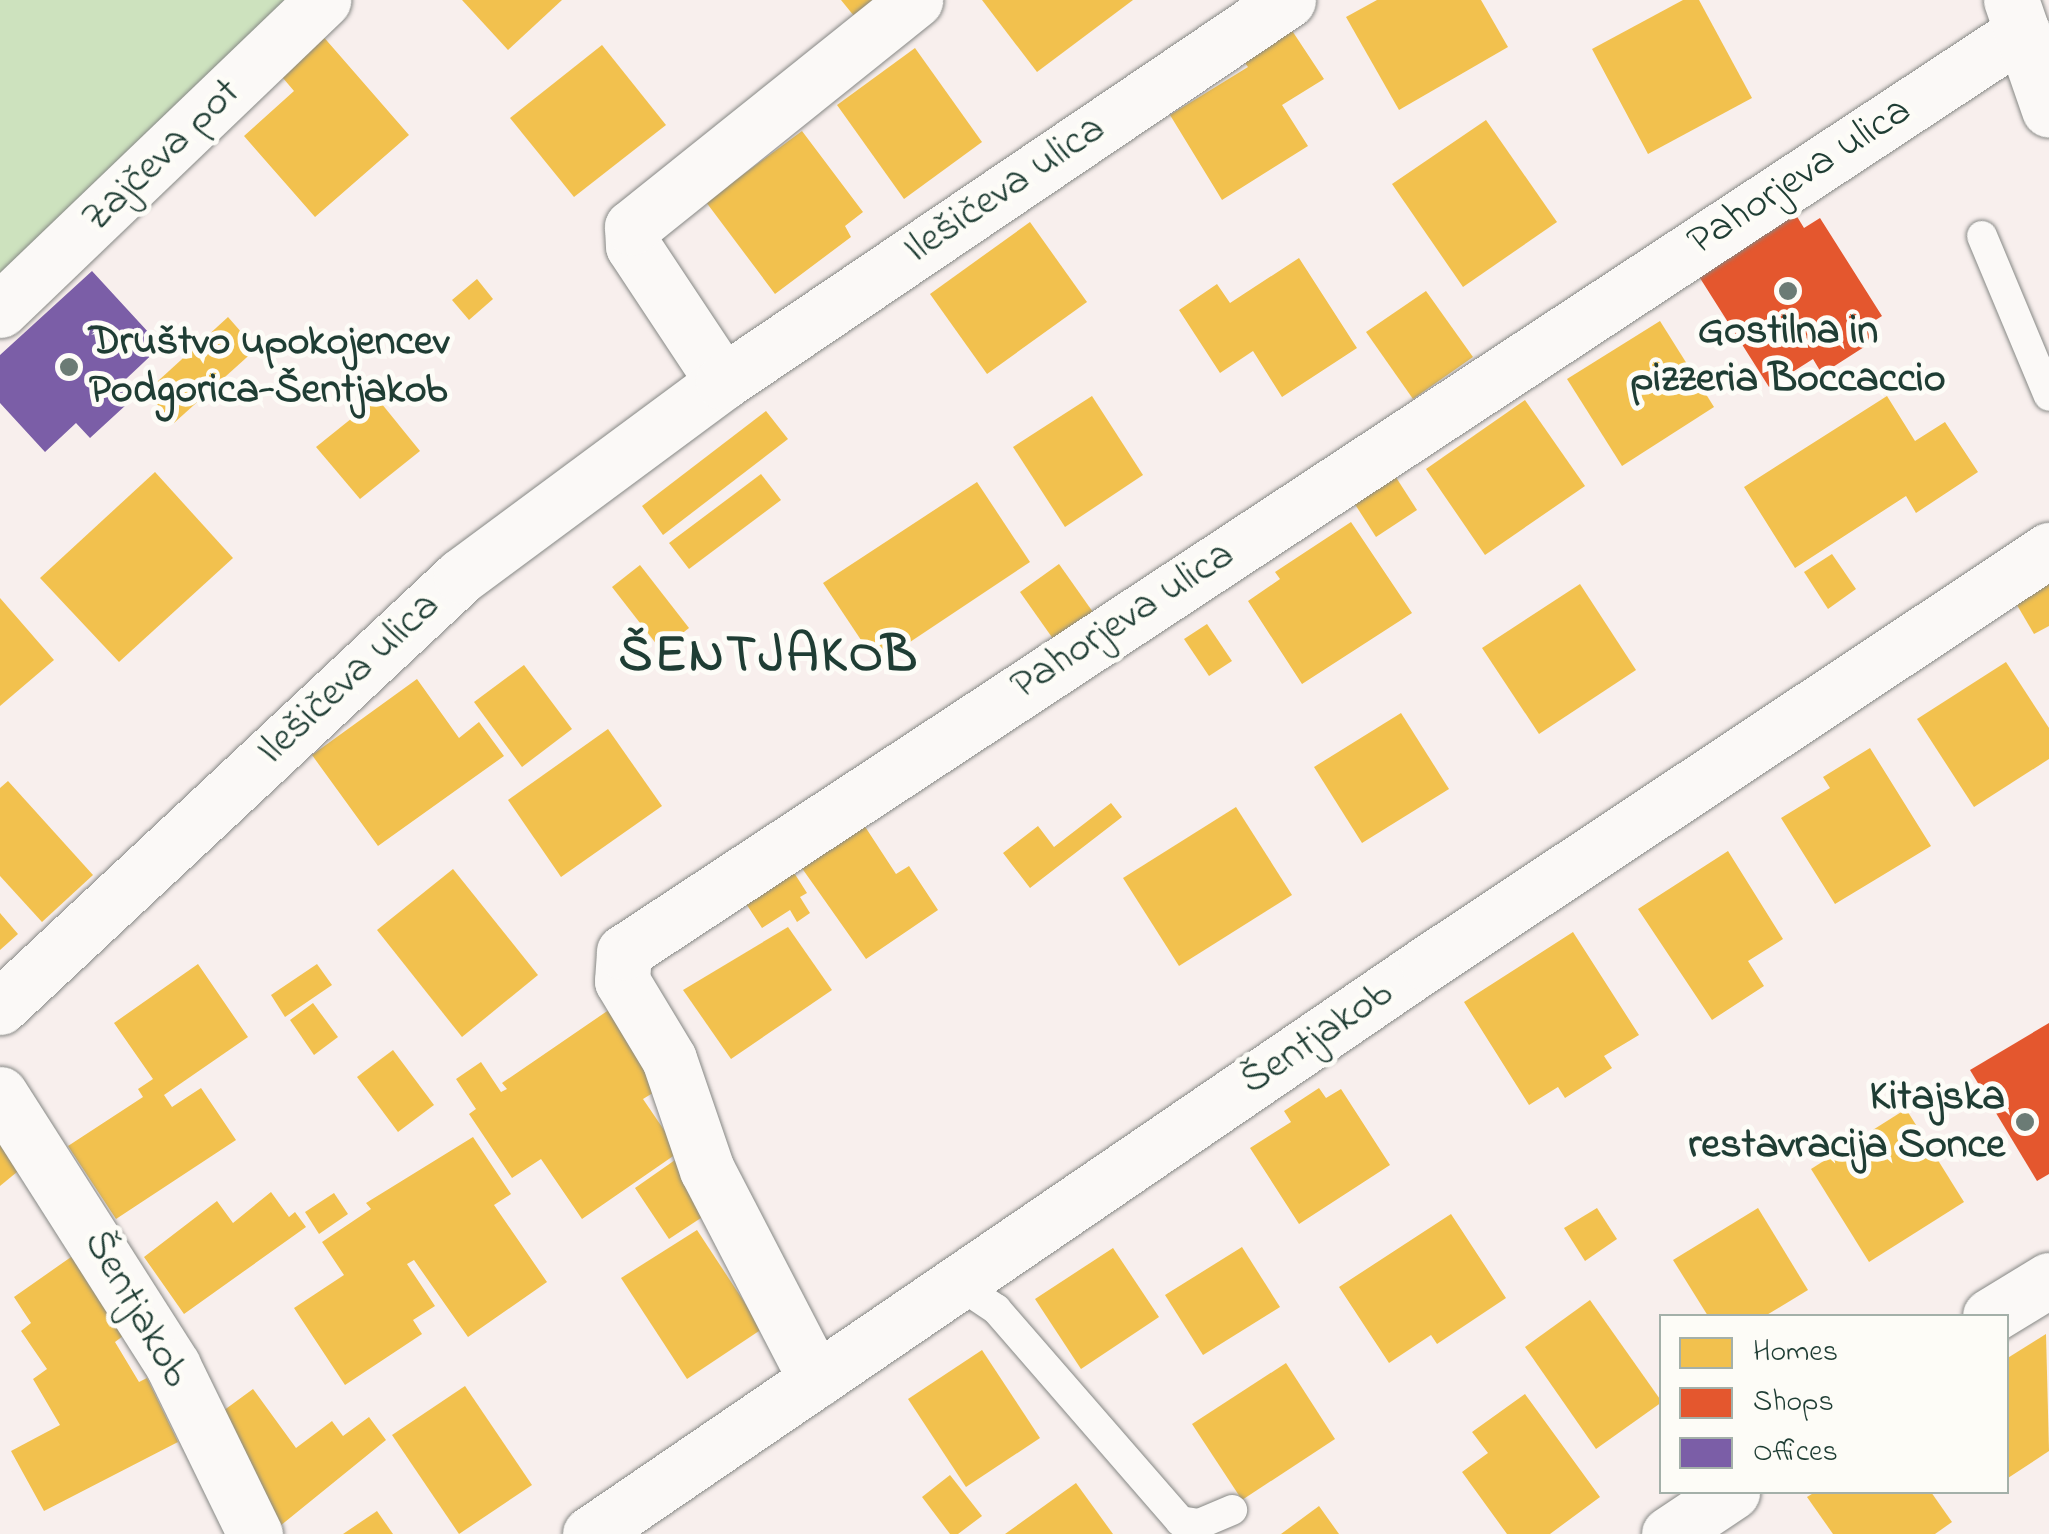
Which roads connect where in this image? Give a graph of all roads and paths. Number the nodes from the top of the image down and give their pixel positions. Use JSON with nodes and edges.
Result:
{"nodes":[{"id":1,"x":323,"y":0,"type":"edge"},
{"id":2,"x":915,"y":0,"type":"edge"},
{"id":3,"x":1288,"y":0,"type":"edge"},
{"id":4,"x":2016,"y":16,"type":"edge"},
{"id":5,"x":2049,"y":110,"type":"edge"},
{"id":6,"x":1982,"y":236,"type":"dead end"},
{"id":7,"x":0,"y":310,"type":"edge"},
{"id":8,"x":723,"y":382,"type":"junction"},
{"id":9,"x":2049,"y":396,"type":"edge"},
{"id":10,"x":2049,"y":550,"type":"edge"},
{"id":11,"x":0,"y":1007,"type":"edge"},
{"id":12,"x":0,"y":1094,"type":"edge"},
{"id":13,"x":2049,"y":1280,"type":"edge"},
{"id":14,"x":957,"y":1283,"type":"junction"},
{"id":15,"x":1993,"y":1314,"type":"edge"},
{"id":16,"x":816,"y":1380,"type":"junction"},
{"id":17,"x":1729,"y":1494,"type":"edge"},
{"id":18,"x":1232,"y":1510,"type":"dead end"},
{"id":19,"x":255,"y":1534,"type":"edge"},
{"id":20,"x":590,"y":1534,"type":"edge"},
{"id":21,"x":1670,"y":1534,"type":"edge"}],
"edges":[{"from":1,"to":7,"type":"street","name":"Zajčeva pot"},
{"from":2,"to":8,"type":"street"},
{"from":3,"to":8,"type":"street","name":"Ilešičeva ulica"},
{"from":4,"to":5,"type":"street"},
{"from":4,"to":16,"type":"street","name":"Pahorjeva ulica"},
{"from":6,"to":9,"type":"lane"},
{"from":8,"to":11,"type":"street","name":"Ilešičeva ulica"},
{"from":10,"to":14,"type":"street","name":"Šentjakob"},
{"from":12,"to":19,"type":"street","name":"Šentjakob"},
{"from":13,"to":15,"type":"street"},
{"from":14,"to":16,"type":"street","name":"Šentjakob"},
{"from":14,"to":18,"type":"lane"},
{"from":16,"to":20,"type":"street","name":"Šentjakob"},
{"from":17,"to":21,"type":"street"}]}
